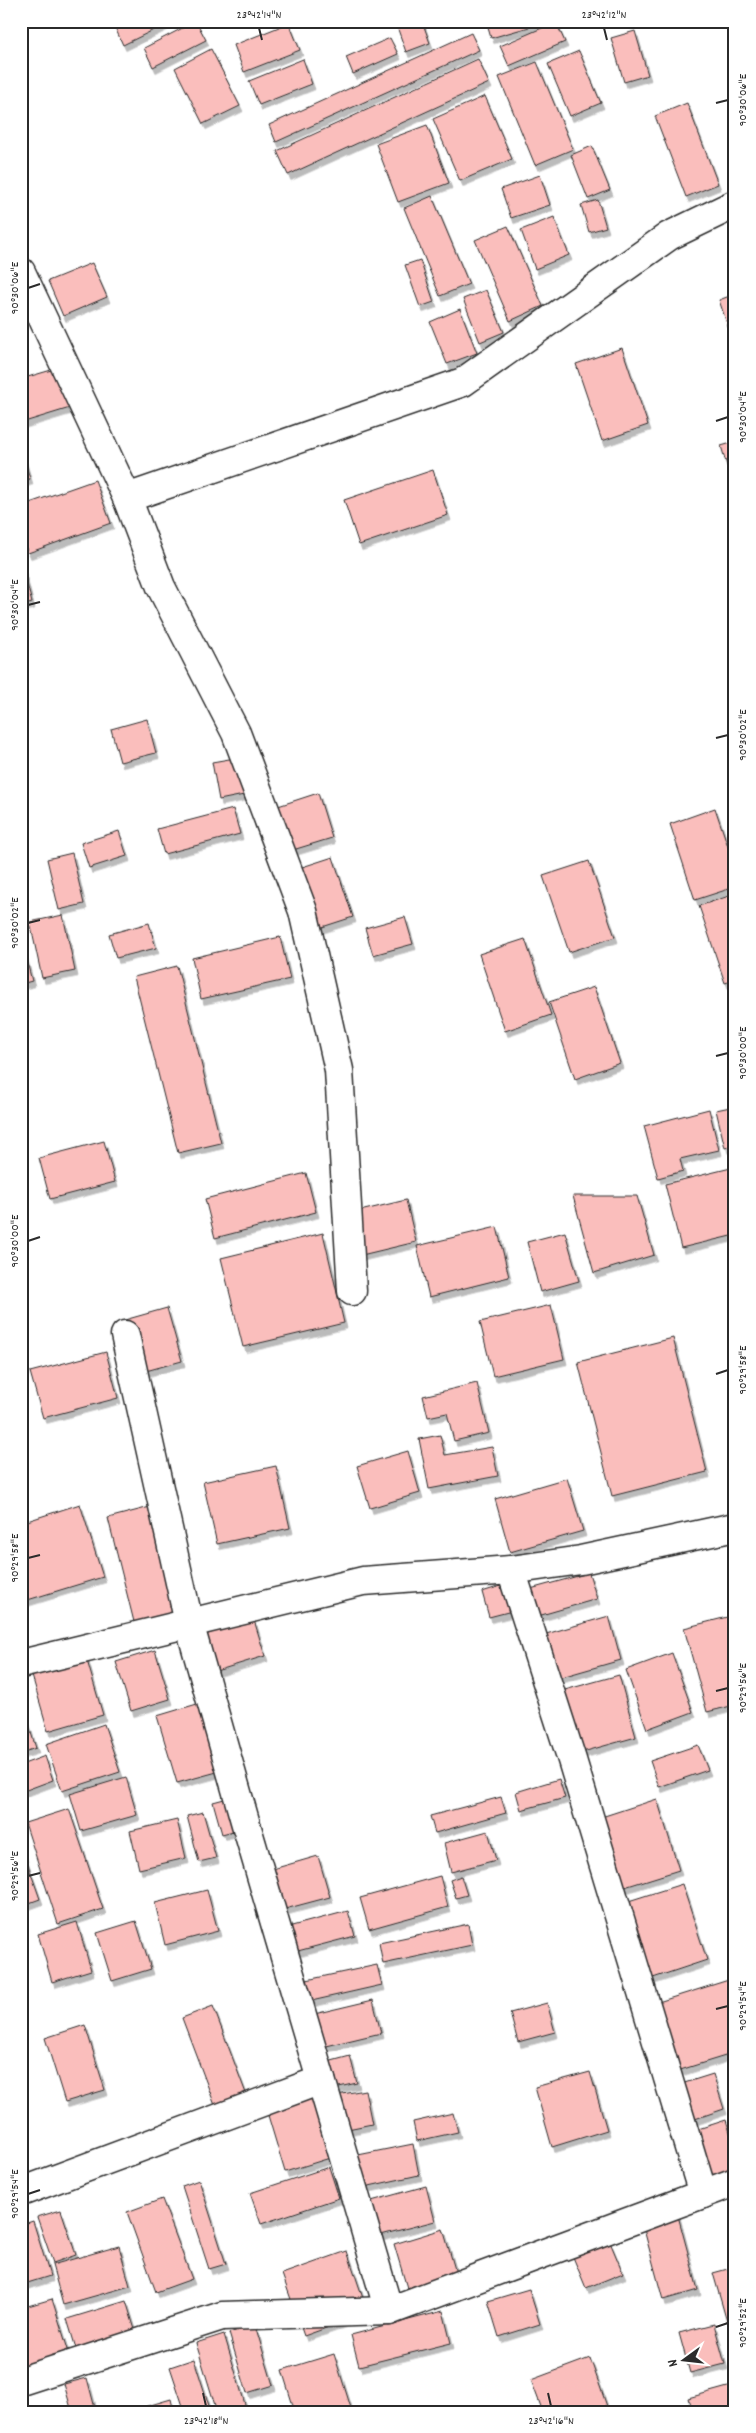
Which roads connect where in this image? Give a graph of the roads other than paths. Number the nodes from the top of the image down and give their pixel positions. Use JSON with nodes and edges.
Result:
{"nodes":[{"id":1,"x":735,"y":204,"type":"edge"},
{"id":2,"x":21,"y":272,"type":"edge"},
{"id":3,"x":126,"y":498,"type":"junction"},
{"id":4,"x":352,"y":1291,"type":"dead end"},
{"id":5,"x":125,"y":1335,"type":"dead end"},
{"id":6,"x":735,"y":1527,"type":"edge"},
{"id":7,"x":511,"y":1570,"type":"junction"},
{"id":8,"x":189,"y":1623,"type":"junction"},
{"id":9,"x":21,"y":1664,"type":"edge"},
{"id":10,"x":321,"y":2080,"type":"junction"},
{"id":11,"x":735,"y":2182,"type":"edge"},
{"id":12,"x":21,"y":2192,"type":"edge"},
{"id":13,"x":703,"y":2194,"type":"junction"},
{"id":14,"x":389,"y":2311,"type":"junction"},
{"id":15,"x":21,"y":2381,"type":"edge"}],
"edges":[{"from":1,"to":3,"type":"street"},
{"from":2,"to":3,"type":"street"},
{"from":3,"to":4,"type":"street"},
{"from":5,"to":8,"type":"street"},
{"from":6,"to":7,"type":"street"},
{"from":7,"to":8,"type":"street"},
{"from":7,"to":13,"type":"street"},
{"from":8,"to":9,"type":"street"},
{"from":8,"to":10,"type":"street"},
{"from":10,"to":12,"type":"street"},
{"from":10,"to":14,"type":"street"},
{"from":11,"to":13,"type":"street"},
{"from":13,"to":14,"type":"street"},
{"from":14,"to":15,"type":"street"}]}
